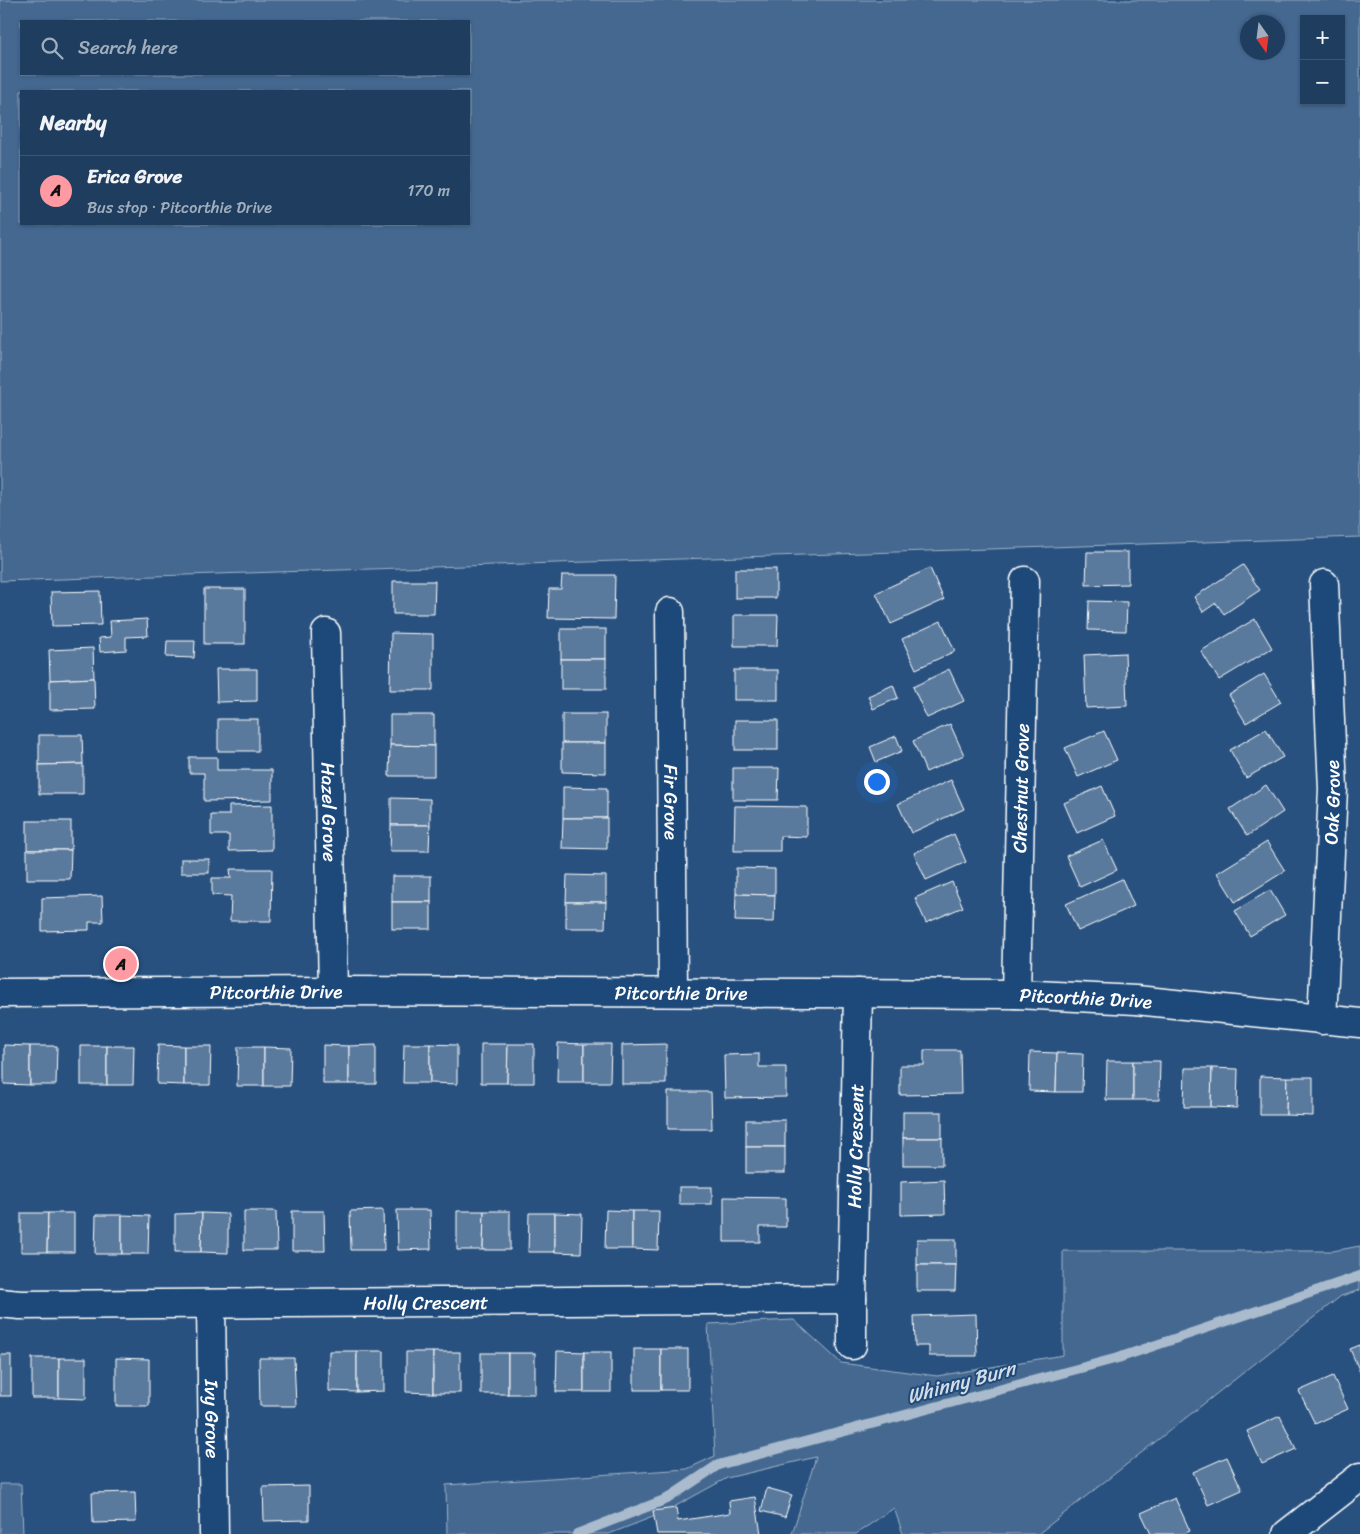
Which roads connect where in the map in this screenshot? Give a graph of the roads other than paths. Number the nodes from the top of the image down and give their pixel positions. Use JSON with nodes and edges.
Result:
{"nodes":[{"id":1,"x":1025,"y":582,"type":"dead end"},
{"id":2,"x":1324,"y":584,"type":"dead end"},
{"id":3,"x":670,"y":612,"type":"dead end"},
{"id":4,"x":326,"y":633,"type":"dead end"},
{"id":5,"x":333,"y":991,"type":"junction"},
{"id":6,"x":673,"y":992,"type":"junction"},
{"id":7,"x":0,"y":993,"type":"edge"},
{"id":8,"x":858,"y":993,"type":"junction"},
{"id":9,"x":1016,"y":994,"type":"junction"},
{"id":10,"x":1322,"y":1020,"type":"junction"},
{"id":11,"x":1360,"y":1022,"type":"edge"},
{"id":12,"x":852,"y":1299,"type":"junction"},
{"id":13,"x":0,"y":1303,"type":"edge"},
{"id":14,"x":211,"y":1304,"type":"junction"},
{"id":15,"x":852,"y":1345,"type":"dead end"},
{"id":16,"x":1360,"y":1477,"type":"edge"},
{"id":17,"x":214,"y":1534,"type":"edge"},
{"id":18,"x":1287,"y":1534,"type":"edge"}],
"edges":[{"from":1,"to":9,"type":"street","name":"Chestnut Grove"},
{"from":2,"to":10,"type":"street","name":"Oak Grove"},
{"from":3,"to":6,"type":"street","name":"Fir Grove"},
{"from":4,"to":5,"type":"street","name":"Hazel Grove"},
{"from":5,"to":6,"type":"street","name":"Pitcorthie Drive"},
{"from":5,"to":7,"type":"street","name":"Pitcorthie Drive"},
{"from":6,"to":8,"type":"street","name":"Pitcorthie Drive"},
{"from":8,"to":9,"type":"street","name":"Pitcorthie Drive"},
{"from":8,"to":12,"type":"street","name":"Holly Crescent"},
{"from":9,"to":10,"type":"street","name":"Pitcorthie Drive"},
{"from":10,"to":11,"type":"street","name":"Pitcorthie Drive"},
{"from":12,"to":14,"type":"street","name":"Holly Crescent"},
{"from":12,"to":15,"type":"street","name":"Holly Crescent"},
{"from":13,"to":14,"type":"street","name":"Holly Crescent"},
{"from":14,"to":17,"type":"street","name":"Ivy Grove"},
{"from":16,"to":18,"type":"street"}]}
